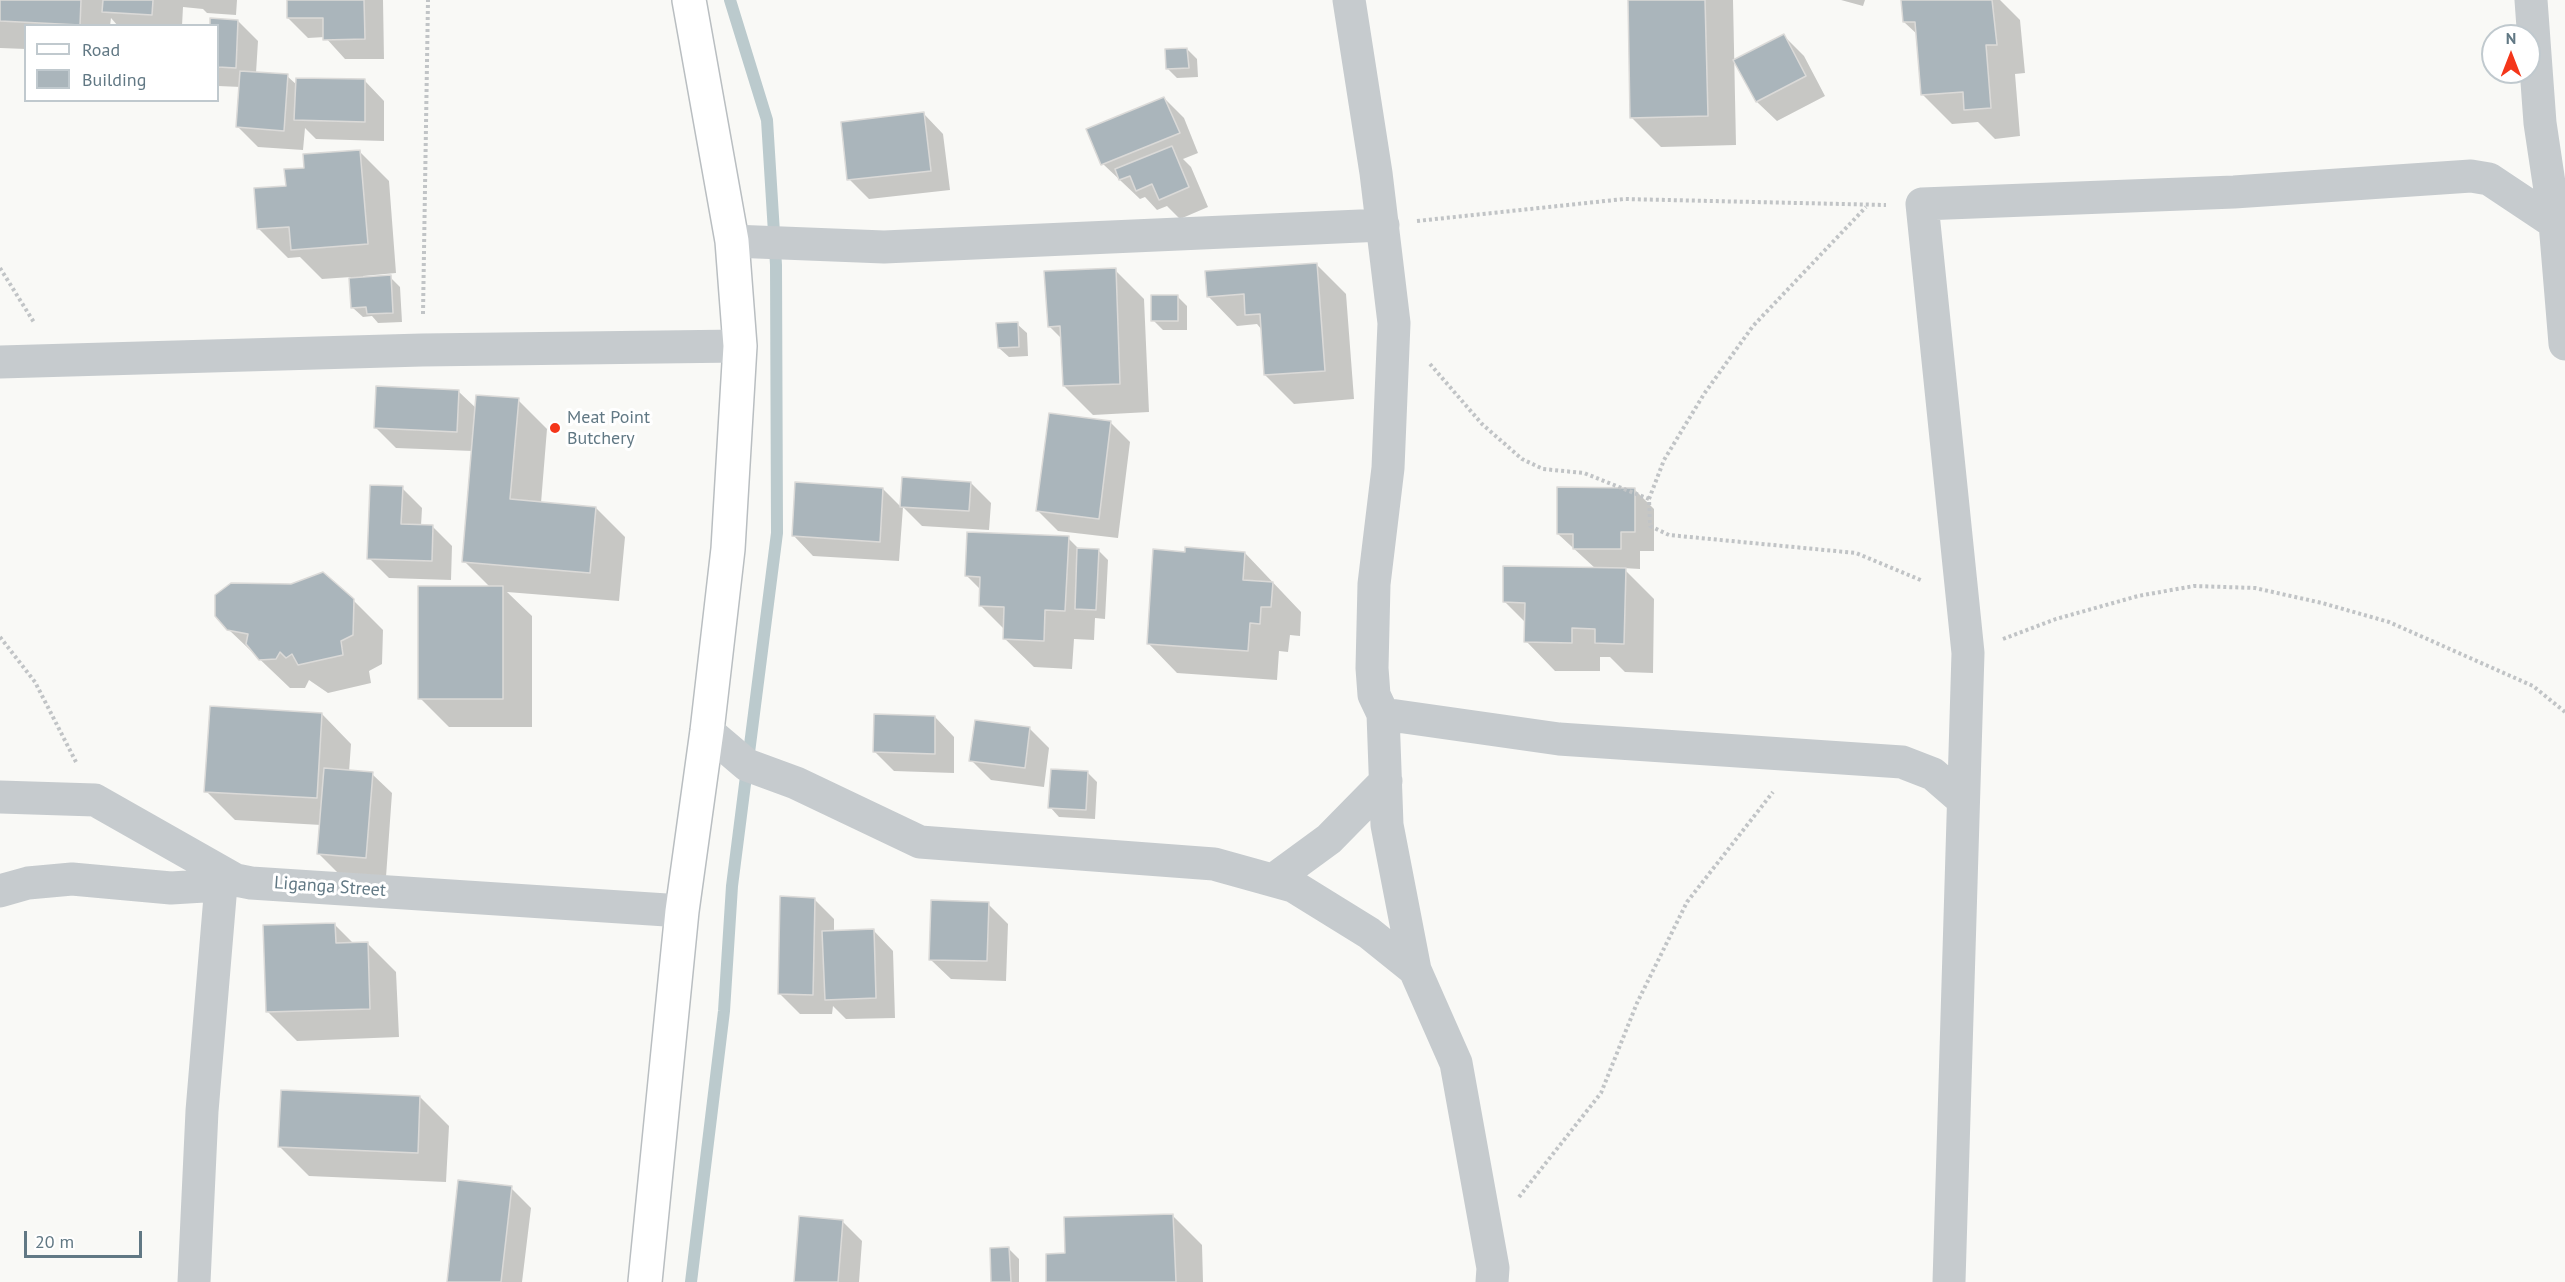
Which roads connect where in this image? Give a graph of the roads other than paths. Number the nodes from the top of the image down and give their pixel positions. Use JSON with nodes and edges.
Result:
{"nodes":[{"id":1,"x":689,"y":0,"type":"edge"},
{"id":2,"x":1349,"y":0,"type":"edge"},
{"id":3,"x":2531,"y":0,"type":"edge"},
{"id":4,"x":2555,"y":223,"type":"junction"},
{"id":5,"x":1383,"y":225,"type":"junction"},
{"id":6,"x":732,"y":241,"type":"junction"},
{"id":7,"x":2565,"y":344,"type":"edge"},
{"id":8,"x":740,"y":346,"type":"junction"},
{"id":9,"x":0,"y":362,"type":"edge"},
{"id":10,"x":1383,"y":714,"type":"junction"},
{"id":11,"x":707,"y":731,"type":"junction"},
{"id":12,"x":1386,"y":781,"type":"junction"},
{"id":13,"x":0,"y":797,"type":"edge"},
{"id":14,"x":1963,"y":800,"type":"junction"},
{"id":15,"x":1273,"y":880,"type":"junction"},
{"id":16,"x":228,"y":883,"type":"junction"},
{"id":17,"x":0,"y":891,"type":"edge"},
{"id":18,"x":682,"y":911,"type":"junction"},
{"id":19,"x":1415,"y":970,"type":"junction"},
{"id":20,"x":194,"y":1282,"type":"edge"},
{"id":21,"x":645,"y":1282,"type":"edge"},
{"id":22,"x":1492,"y":1282,"type":"edge"},
{"id":23,"x":1949,"y":1282,"type":"edge"}],
"edges":[{"from":1,"to":6,"type":"main road"},
{"from":2,"to":5,"type":"street"},
{"from":3,"to":4,"type":"street"},
{"from":4,"to":7,"type":"street"},
{"from":4,"to":14,"type":"street"},
{"from":5,"to":6,"type":"street"},
{"from":5,"to":10,"type":"street"},
{"from":6,"to":8,"type":"main road"},
{"from":8,"to":9,"type":"street"},
{"from":8,"to":11,"type":"main road"},
{"from":10,"to":12,"type":"street"},
{"from":10,"to":14,"type":"street"},
{"from":11,"to":15,"type":"street"},
{"from":11,"to":18,"type":"main road"},
{"from":12,"to":15,"type":"street"},
{"from":12,"to":19,"type":"street"},
{"from":13,"to":16,"type":"street","name":"Liganga Street"},
{"from":14,"to":23,"type":"street"},
{"from":15,"to":19,"type":"street"},
{"from":16,"to":17,"type":"street"},
{"from":16,"to":18,"type":"street","name":"Liganga Street"},
{"from":16,"to":20,"type":"street"},
{"from":18,"to":21,"type":"main road"},
{"from":19,"to":22,"type":"street"}]}
